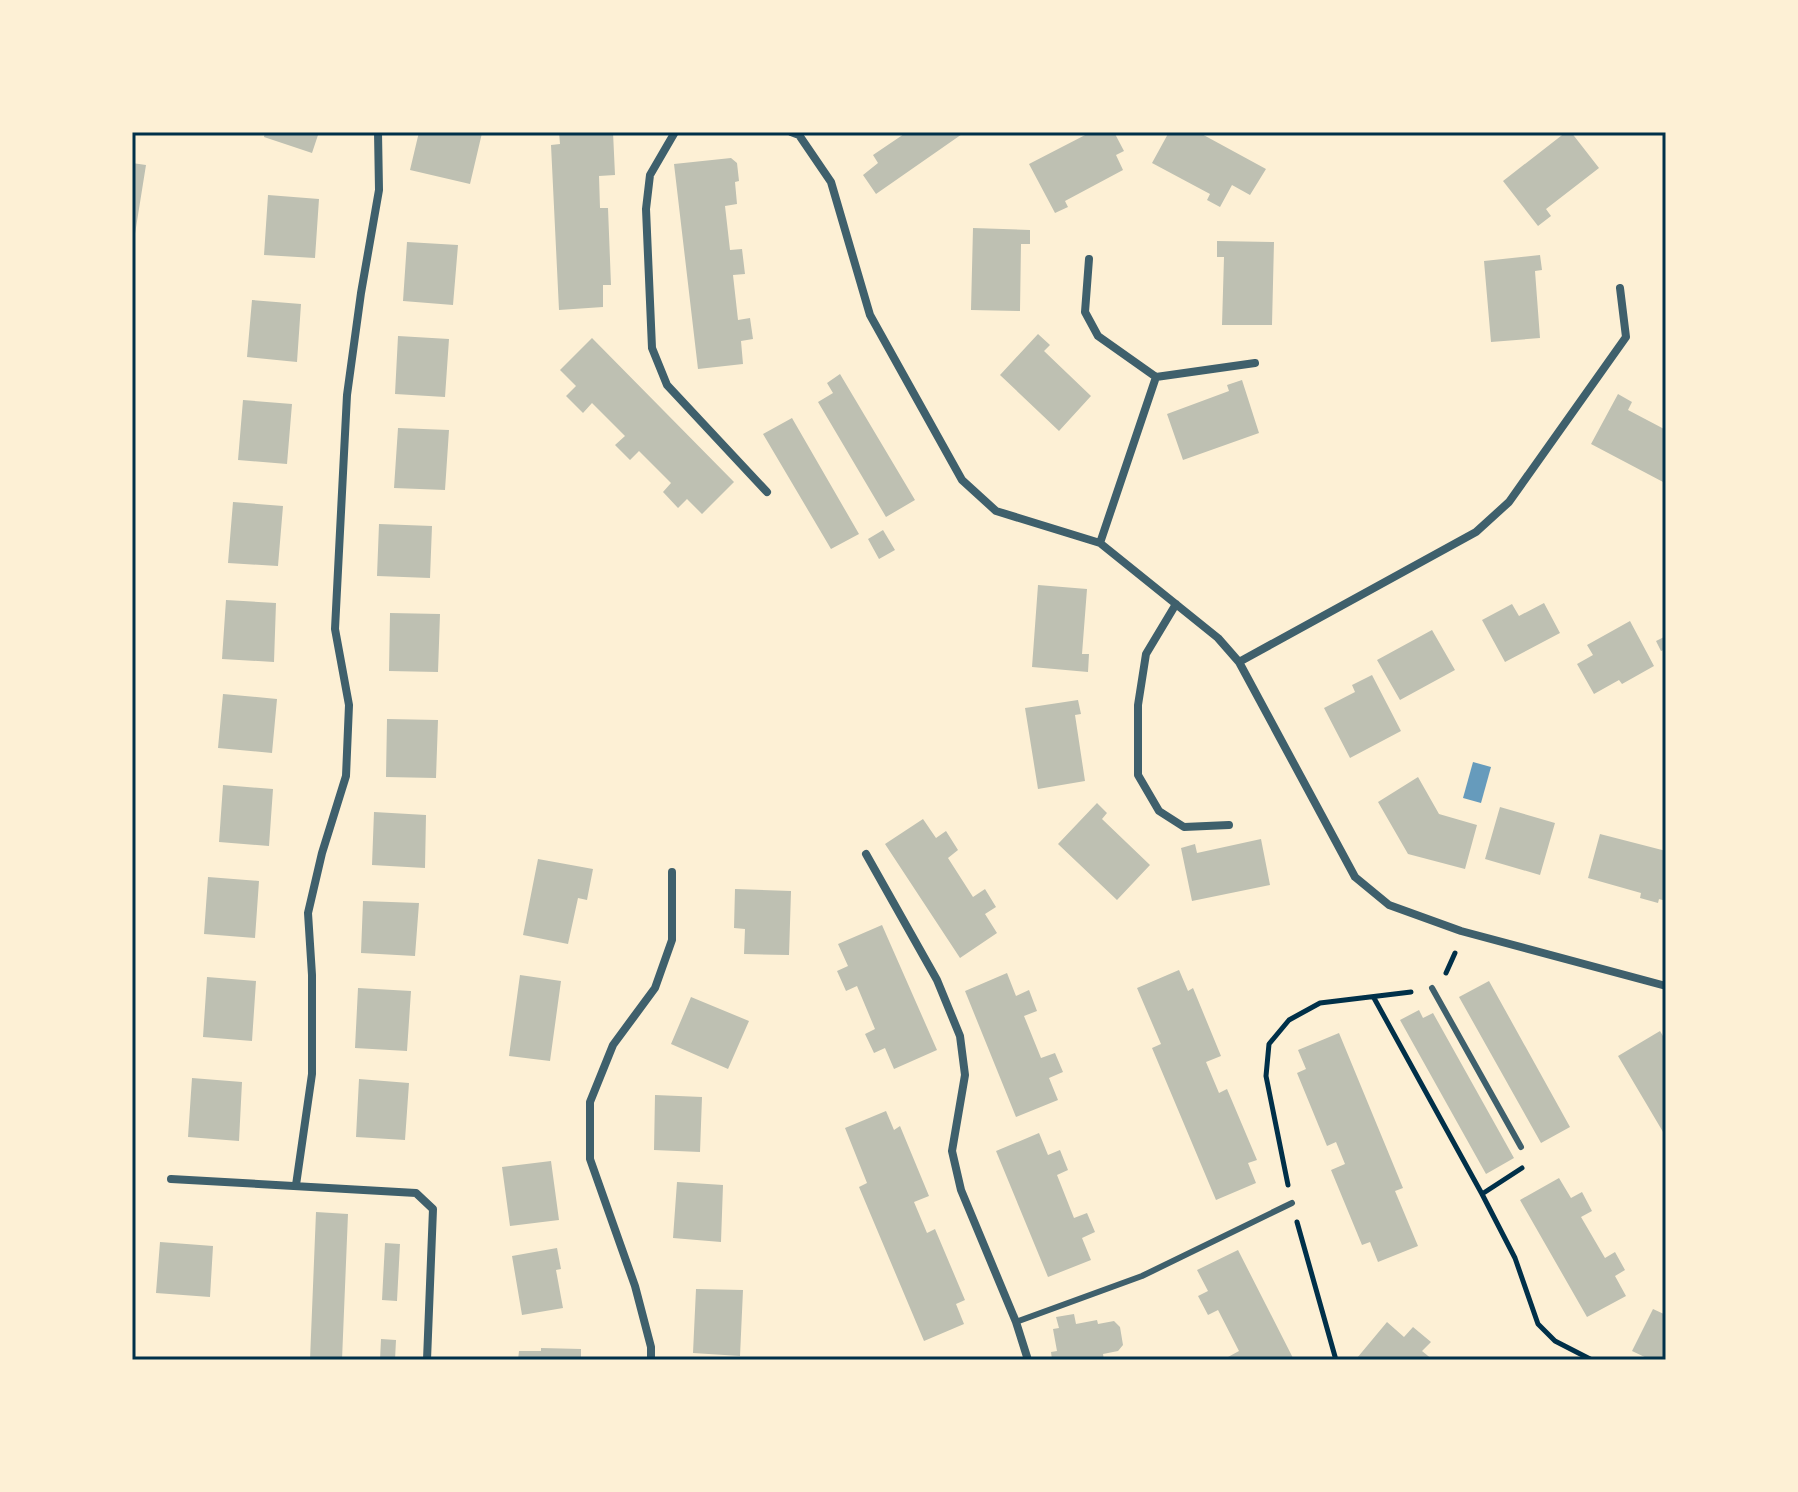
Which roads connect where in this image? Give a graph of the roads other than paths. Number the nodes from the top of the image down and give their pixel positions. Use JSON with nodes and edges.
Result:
{"nodes":[{"id":1,"x":378,"y":132,"type":"edge"},
{"id":2,"x":675,"y":132,"type":"edge"},
{"id":3,"x":797,"y":133,"type":"edge"},
{"id":4,"x":1089,"y":259,"type":"dead end"},
{"id":5,"x":1620,"y":288,"type":"dead end"},
{"id":6,"x":1255,"y":363,"type":"dead end"},
{"id":7,"x":1156,"y":377,"type":"junction"},
{"id":8,"x":767,"y":492,"type":"dead end"},
{"id":9,"x":1100,"y":543,"type":"junction"},
{"id":10,"x":1176,"y":604,"type":"junction"},
{"id":11,"x":1239,"y":662,"type":"junction"},
{"id":12,"x":1229,"y":825,"type":"dead end"},
{"id":13,"x":866,"y":854,"type":"dead end"},
{"id":14,"x":672,"y":872,"type":"dead end"},
{"id":15,"x":1666,"y":986,"type":"edge"},
{"id":16,"x":1432,"y":988,"type":"road end"},
{"id":17,"x":1521,"y":1147,"type":"road end"},
{"id":18,"x":171,"y":1179,"type":"dead end"},
{"id":19,"x":296,"y":1185,"type":"junction"},
{"id":20,"x":1292,"y":1203,"type":"road end"},
{"id":21,"x":1016,"y":1322,"type":"junction"},
{"id":22,"x":427,"y":1360,"type":"edge"},
{"id":23,"x":651,"y":1360,"type":"edge"},
{"id":24,"x":1028,"y":1360,"type":"edge"}],
"edges":[{"from":1,"to":19,"type":"street"},
{"from":2,"to":8,"type":"street"},
{"from":3,"to":9,"type":"street"},
{"from":4,"to":7,"type":"street"},
{"from":5,"to":11,"type":"street"},
{"from":6,"to":7,"type":"street"},
{"from":7,"to":9,"type":"street"},
{"from":9,"to":10,"type":"street"},
{"from":10,"to":11,"type":"street"},
{"from":10,"to":12,"type":"street"},
{"from":11,"to":15,"type":"street"},
{"from":13,"to":21,"type":"street"},
{"from":14,"to":23,"type":"street"},
{"from":16,"to":17,"type":"lane"},
{"from":18,"to":19,"type":"street"},
{"from":19,"to":22,"type":"street"},
{"from":20,"to":21,"type":"lane"},
{"from":21,"to":24,"type":"street"}]}
